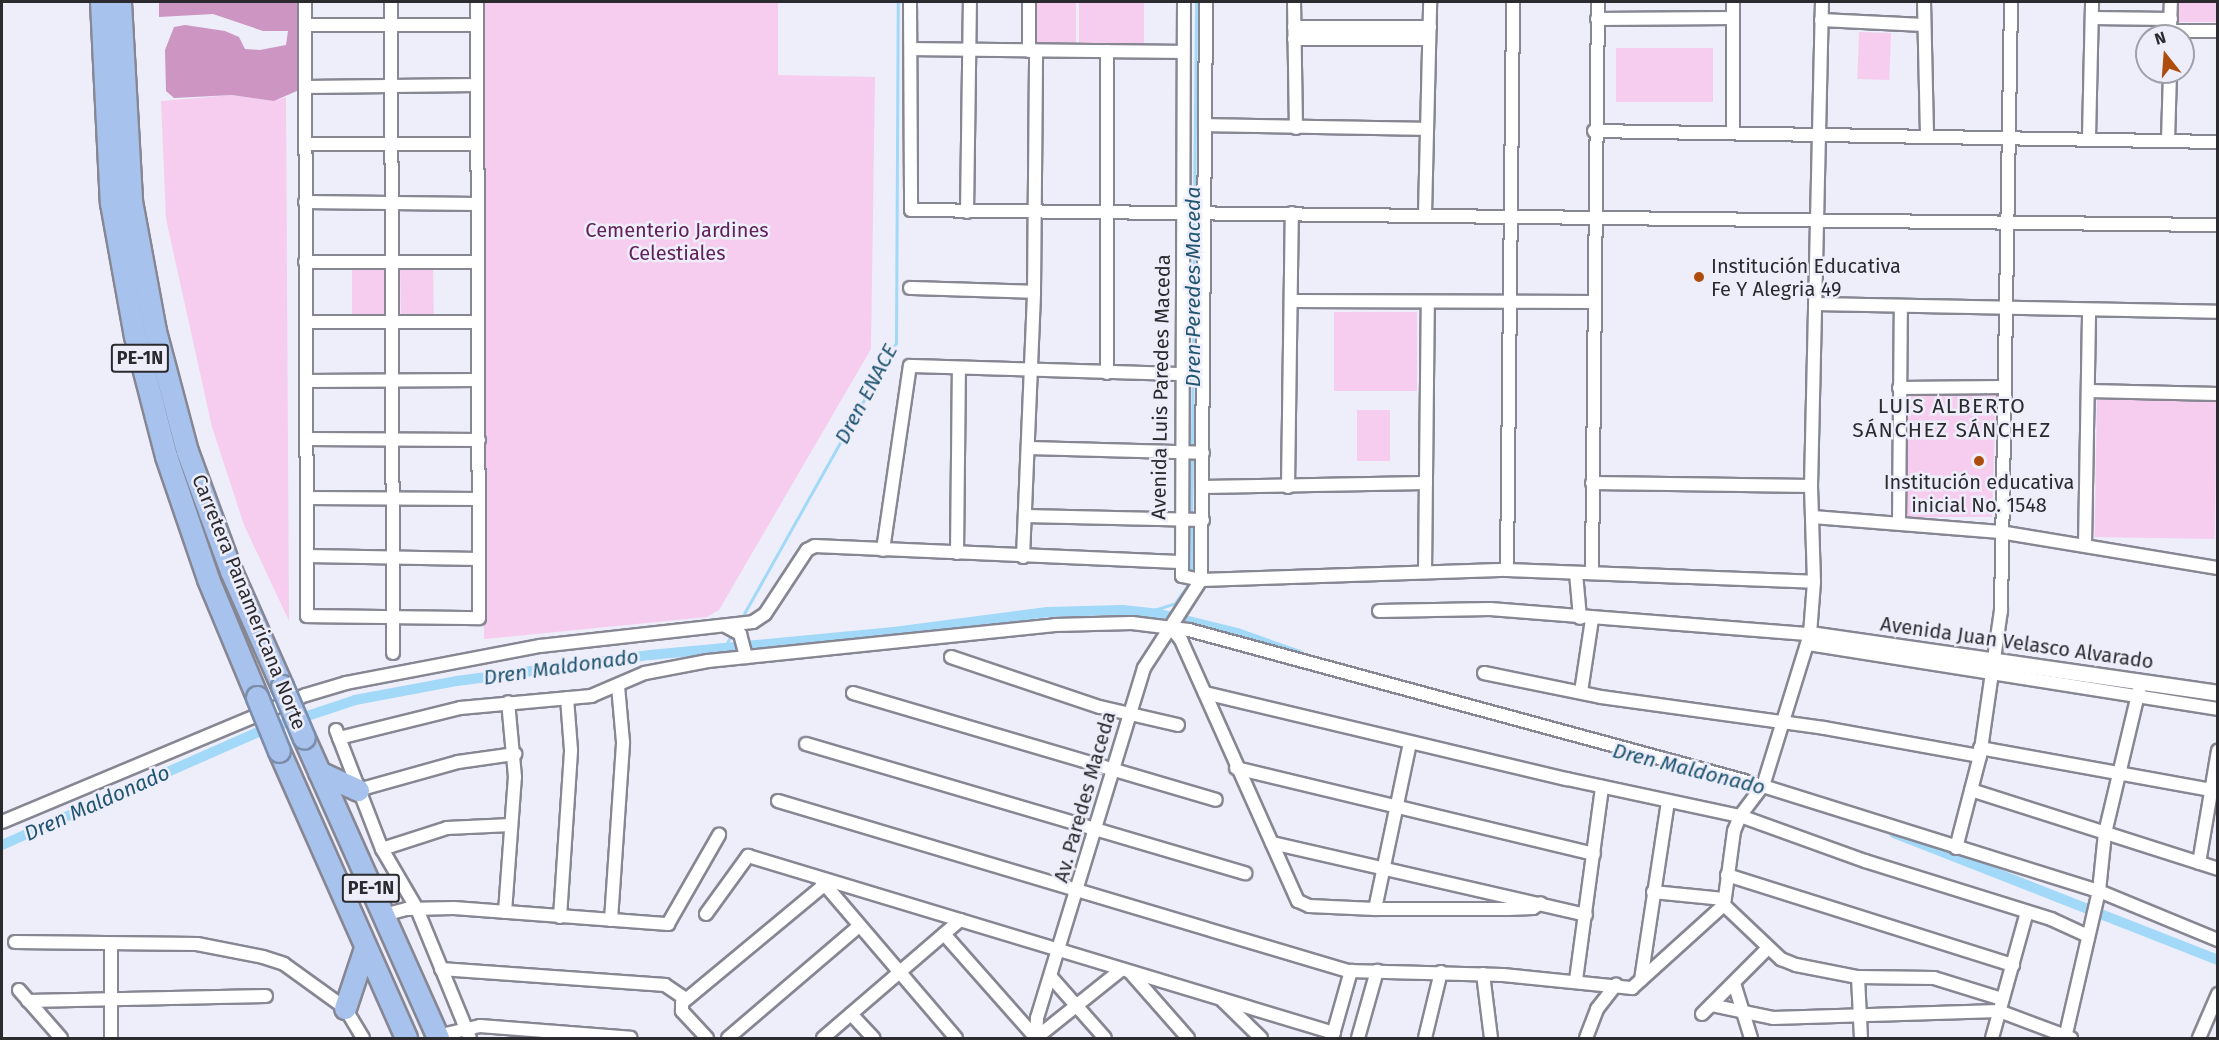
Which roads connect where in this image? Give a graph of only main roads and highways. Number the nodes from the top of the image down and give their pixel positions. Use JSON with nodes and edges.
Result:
{"nodes":[{"id":1,"x":101,"y":2,"type":"edge"},
{"id":2,"x":120,"y":2,"type":"edge"},
{"id":3,"x":319,"y":772,"type":"junction"},
{"id":4,"x":358,"y":790,"type":"road end"},
{"id":5,"x":365,"y":948,"type":"junction"},
{"id":6,"x":345,"y":1008,"type":"road end"},
{"id":7,"x":438,"y":1037,"type":"edge"},
{"id":8,"x":406,"y":1038,"type":"edge"}],
"edges":[{"from":1,"to":5,"type":"highway","name":"Carretera Panamericana Norte","number":"PE-1N","bridge":true},
{"from":2,"to":3,"type":"highway","name":"Carretera Panamericana Norte","number":"PE-1N","bridge":true},
{"from":3,"to":4,"type":"highway"},
{"from":3,"to":7,"type":"highway","name":"Carretera Panamericana Norte","number":"PE-1N"},
{"from":5,"to":6,"type":"highway"},
{"from":5,"to":8,"type":"highway","name":"Carretera Panamericana Norte","number":"PE-1N"}]}
